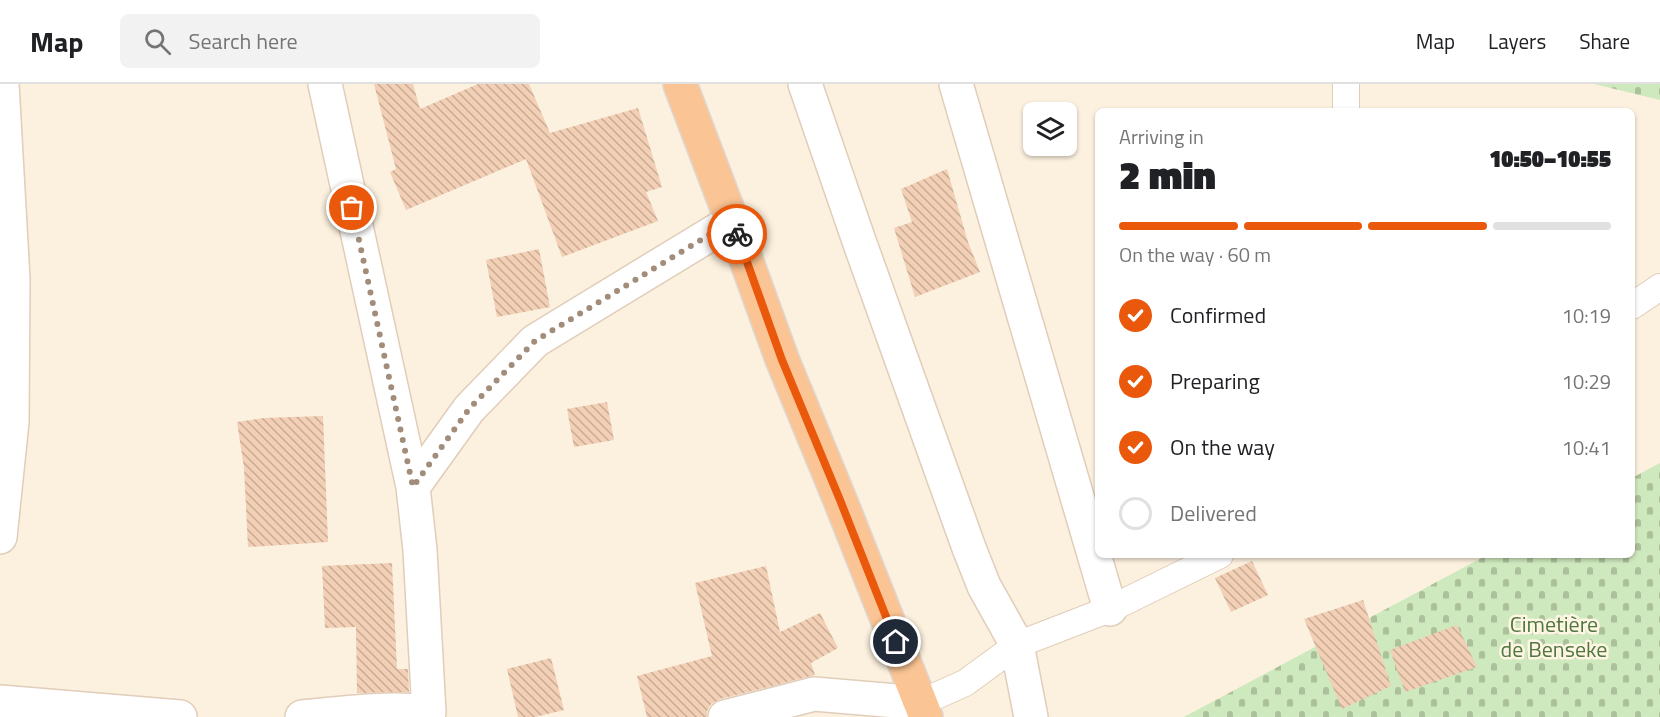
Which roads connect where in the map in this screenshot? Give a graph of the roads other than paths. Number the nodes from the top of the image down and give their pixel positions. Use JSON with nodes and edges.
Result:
{"nodes":[{"id":1,"x":2,"y":84,"type":"edge"},
{"id":2,"x":325,"y":84,"type":"edge"},
{"id":3,"x":680,"y":84,"type":"edge"},
{"id":4,"x":805,"y":84,"type":"edge"},
{"id":5,"x":956,"y":84,"type":"edge"},
{"id":6,"x":1346,"y":84,"type":"edge"},
{"id":7,"x":1346,"y":108,"type":"edge"},
{"id":8,"x":732,"y":221,"type":"junction"},
{"id":9,"x":1660,"y":287,"type":"edge"},
{"id":10,"x":1635,"y":304,"type":"edge"},
{"id":11,"x":413,"y":487,"type":"junction"},
{"id":12,"x":0,"y":537,"type":"edge"},
{"id":13,"x":1095,"y":558,"type":"edge"},
{"id":14,"x":1095,"y":558,"type":"edge"},
{"id":15,"x":1214,"y":558,"type":"edge"},
{"id":16,"x":1110,"y":609,"type":"junction"},
{"id":17,"x":1017,"y":645,"type":"junction"},
{"id":18,"x":0,"y":702,"type":"edge"},
{"id":19,"x":923,"y":710,"type":"edge"},
{"id":20,"x":428,"y":714,"type":"edge"},
{"id":21,"x":180,"y":717,"type":"edge"},
{"id":22,"x":302,"y":717,"type":"edge"},
{"id":23,"x":725,"y":717,"type":"edge"},
{"id":24,"x":1031,"y":717,"type":"edge"}],
"edges":[{"from":1,"to":12,"type":"street"},
{"from":2,"to":11,"type":"street"},
{"from":3,"to":8,"type":"highway"},
{"from":4,"to":17,"type":"street"},
{"from":5,"to":14,"type":"street"},
{"from":6,"to":7,"type":"lane"},
{"from":8,"to":11,"type":"street"},
{"from":8,"to":19,"type":"highway"},
{"from":9,"to":10,"type":"lane"},
{"from":11,"to":20,"type":"street"},
{"from":13,"to":16,"type":"street"},
{"from":15,"to":16,"type":"lane"},
{"from":16,"to":17,"type":"lane"},
{"from":17,"to":19,"type":"lane"},
{"from":17,"to":24,"type":"street"},
{"from":18,"to":21,"type":"street"},
{"from":19,"to":23,"type":"street"},
{"from":20,"to":22,"type":"street"}]}
